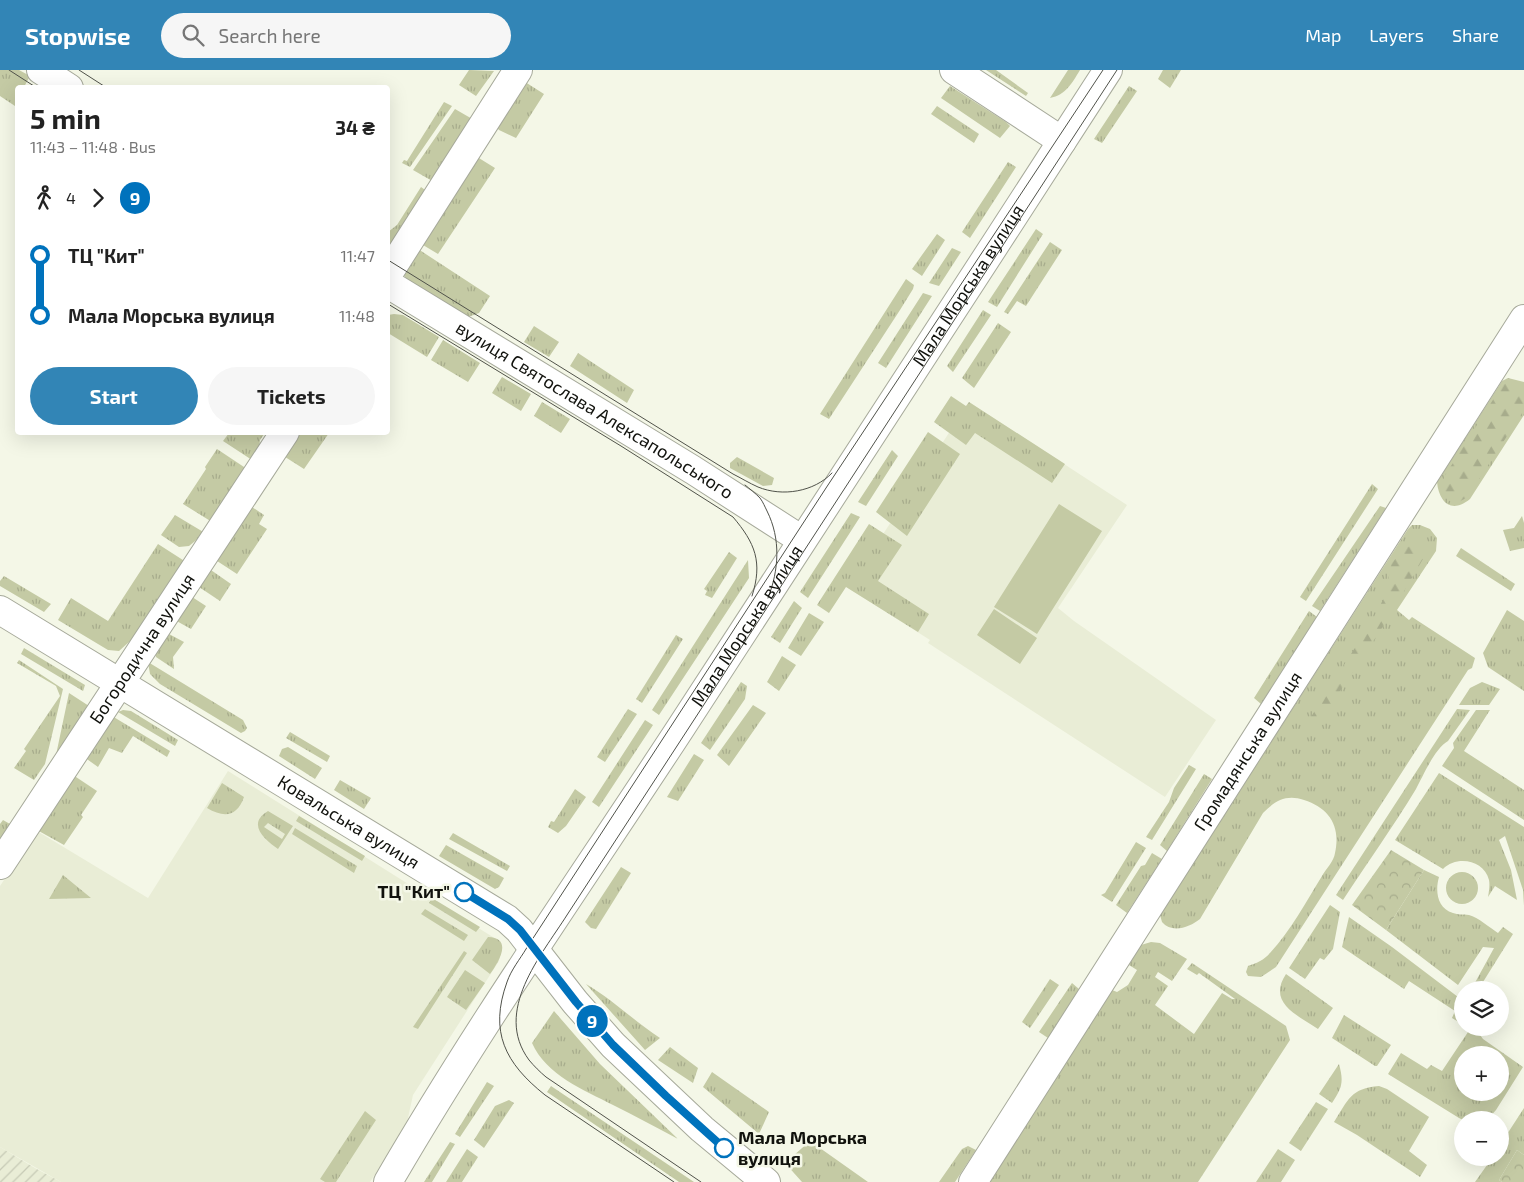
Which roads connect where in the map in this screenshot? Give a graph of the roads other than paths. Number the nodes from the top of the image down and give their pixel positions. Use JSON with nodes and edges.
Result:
{"nodes":[{"id":1,"x":41,"y":70,"type":"edge"},
{"id":2,"x":518,"y":70,"type":"edge"},
{"id":3,"x":954,"y":70,"type":"edge"},
{"id":4,"x":1108,"y":70,"type":"edge"},
{"id":5,"x":64,"y":85,"type":"edge"},
{"id":6,"x":1062,"y":141,"type":"junction"},
{"id":7,"x":390,"y":271,"type":"edge"},
{"id":8,"x":390,"y":285,"type":"edge"},
{"id":9,"x":1524,"y":319,"type":"edge"},
{"id":10,"x":283,"y":435,"type":"edge"},
{"id":11,"x":802,"y":540,"type":"junction"},
{"id":12,"x":0,"y":610,"type":"edge"},
{"id":13,"x":120,"y":682,"type":"junction"},
{"id":14,"x":0,"y":865,"type":"edge"},
{"id":15,"x":534,"y":948,"type":"junction"},
{"id":16,"x":388,"y":1182,"type":"edge"},
{"id":17,"x":766,"y":1182,"type":"edge"},
{"id":18,"x":973,"y":1182,"type":"edge"}],
"edges":[{"from":1,"to":5,"type":"street"},
{"from":2,"to":7,"type":"street"},
{"from":3,"to":6,"type":"street"},
{"from":4,"to":6,"type":"street","name":"Мала Морська вулиця"},
{"from":6,"to":11,"type":"street","name":"Мала Морська вулиця"},
{"from":8,"to":11,"type":"street","name":"вулиця Святослава Алексапольського"},
{"from":9,"to":18,"type":"street","name":"Громадянська вулиця"},
{"from":10,"to":13,"type":"street","name":"Богородична вулиця"},
{"from":11,"to":15,"type":"street","name":"Мала Морська вулиця"},
{"from":12,"to":13,"type":"street","name":"Ковальська вулиця"},
{"from":13,"to":14,"type":"street","name":"Богородична вулиця"},
{"from":13,"to":15,"type":"street","name":"Ковальська вулиця"},
{"from":15,"to":16,"type":"street","name":"Мала Морська вулиця"},
{"from":15,"to":17,"type":"street","name":"Ковальська вулиця"}]}
